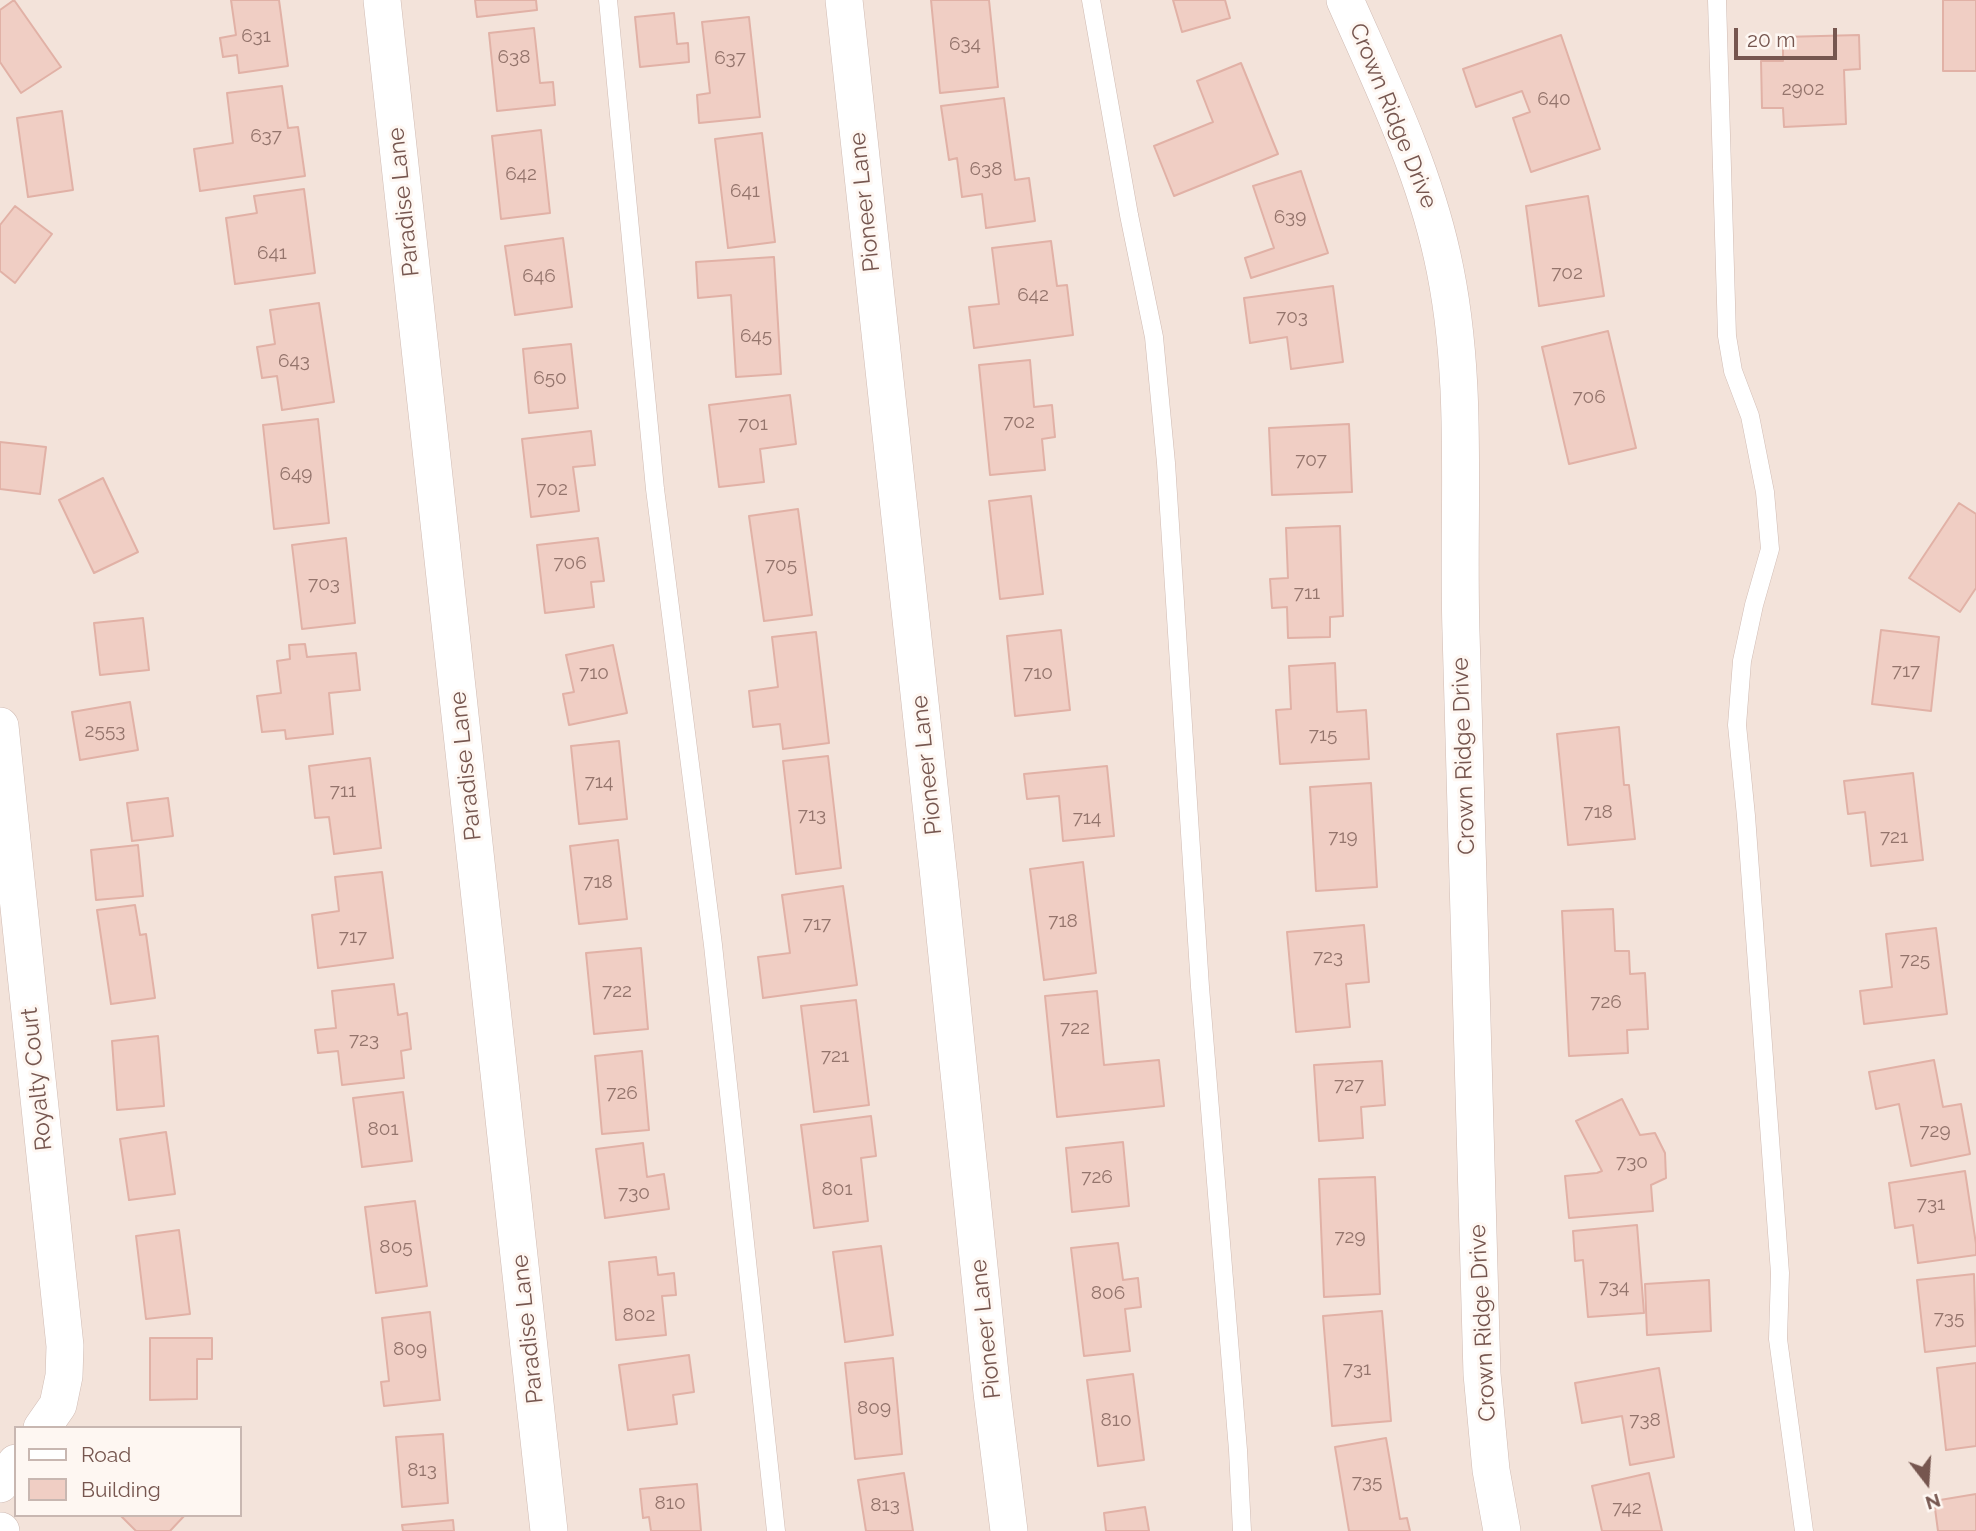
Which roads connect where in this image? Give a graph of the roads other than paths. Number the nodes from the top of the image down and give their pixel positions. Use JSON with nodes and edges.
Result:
{"nodes":[{"id":1,"x":382,"y":0,"type":"edge"},
{"id":2,"x":608,"y":0,"type":"edge"},
{"id":3,"x":844,"y":0,"type":"edge"},
{"id":4,"x":1091,"y":0,"type":"edge"},
{"id":5,"x":1346,"y":0,"type":"edge"},
{"id":6,"x":1717,"y":0,"type":"edge"},
{"id":7,"x":0,"y":726,"type":"edge"},
{"id":8,"x":43,"y":1426,"type":"edge"},
{"id":9,"x":14,"y":1466,"type":"edge"},
{"id":10,"x":0,"y":1484,"type":"edge"},
{"id":11,"x":549,"y":1531,"type":"edge"},
{"id":12,"x":776,"y":1531,"type":"edge"},
{"id":13,"x":1009,"y":1531,"type":"edge"},
{"id":14,"x":1242,"y":1531,"type":"edge"},
{"id":15,"x":1502,"y":1531,"type":"edge"},
{"id":16,"x":1804,"y":1531,"type":"edge"}],
"edges":[{"from":1,"to":11,"type":"street","name":"Paradise Lane"},
{"from":2,"to":12,"type":"lane"},
{"from":3,"to":13,"type":"street","name":"Pioneer Lane"},
{"from":4,"to":14,"type":"lane"},
{"from":5,"to":15,"type":"street","name":"Crown Ridge Drive"},
{"from":6,"to":16,"type":"lane"},
{"from":7,"to":8,"type":"street","name":"Royalty Court"},
{"from":9,"to":10,"type":"street"}]}
